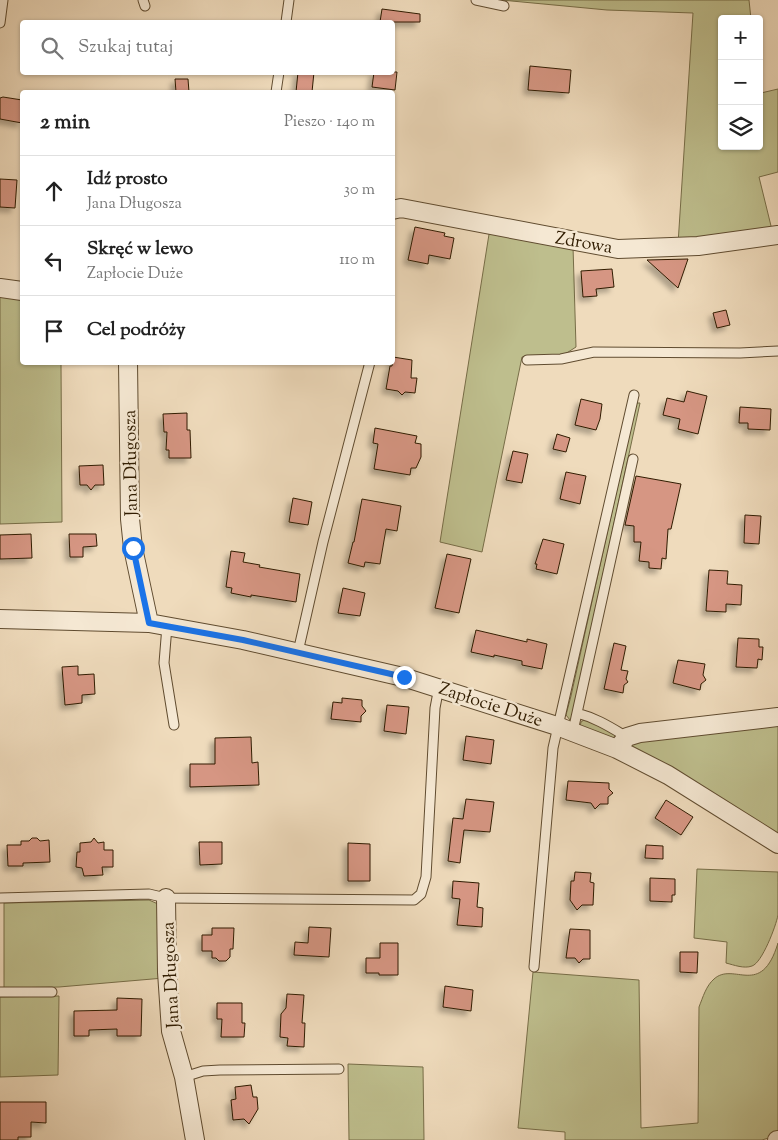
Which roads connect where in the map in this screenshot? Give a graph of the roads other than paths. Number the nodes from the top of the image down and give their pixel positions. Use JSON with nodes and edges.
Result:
{"nodes":[{"id":1,"x":3,"y":0,"type":"edge"},
{"id":2,"x":289,"y":0,"type":"edge"},
{"id":3,"x":476,"y":0,"type":"edge"},
{"id":4,"x":504,"y":6,"type":"dead end"},
{"id":5,"x":286,"y":20,"type":"edge"},
{"id":6,"x":0,"y":23,"type":"edge"},
{"id":7,"x":279,"y":75,"type":"edge"},
{"id":8,"x":276,"y":90,"type":"edge"},
{"id":9,"x":395,"y":209,"type":"edge"},
{"id":10,"x":778,"y":235,"type":"edge"},
{"id":11,"x":0,"y":288,"type":"edge"},
{"id":12,"x":20,"y":291,"type":"edge"},
{"id":13,"x":778,"y":351,"type":"edge"},
{"id":14,"x":527,"y":360,"type":"dead end"},
{"id":15,"x":128,"y":365,"type":"edge"},
{"id":16,"x":369,"y":365,"type":"edge"},
{"id":17,"x":634,"y":395,"type":"dead end"},
{"id":18,"x":633,"y":459,"type":"dead end"},
{"id":19,"x":0,"y":618,"type":"edge"},
{"id":20,"x":149,"y":623,"type":"junction"},
{"id":21,"x":167,"y":626,"type":"junction"},
{"id":22,"x":298,"y":652,"type":"junction"},
{"id":23,"x":439,"y":687,"type":"junction"},
{"id":24,"x":577,"y":713,"type":"junction"},
{"id":25,"x":778,"y":717,"type":"edge"},
{"id":26,"x":174,"y":725,"type":"dead end"},
{"id":27,"x":565,"y":728,"type":"junction"},
{"id":28,"x":622,"y":743,"type":"junction"},
{"id":29,"x":778,"y":844,"type":"edge"},
{"id":30,"x":0,"y":898,"type":"edge"},
{"id":31,"x":166,"y":898,"type":"junction"},
{"id":32,"x":534,"y":967,"type":"dead end"},
{"id":33,"x":0,"y":992,"type":"edge"},
{"id":34,"x":52,"y":992,"type":"dead end"},
{"id":35,"x":339,"y":1070,"type":"dead end"},
{"id":36,"x":184,"y":1077,"type":"junction"},
{"id":37,"x":195,"y":1140,"type":"edge"}],
"edges":[{"from":1,"to":6,"type":"lane"},
{"from":2,"to":5,"type":"lane"},
{"from":3,"to":4,"type":"lane"},
{"from":7,"to":8,"type":"lane"},
{"from":9,"to":10,"type":"street","name":"Zdrowa"},
{"from":11,"to":12,"type":"street"},
{"from":13,"to":14,"type":"lane"},
{"from":15,"to":20,"type":"street","name":"Jana Długosza"},
{"from":16,"to":22,"type":"lane"},
{"from":17,"to":27,"type":"lane"},
{"from":18,"to":24,"type":"lane"},
{"from":19,"to":20,"type":"street","name":"Zapłocie Duże"},
{"from":20,"to":21,"type":"street","name":"Zapłocie Duże"},
{"from":21,"to":22,"type":"street","name":"Zapłocie Duże"},
{"from":21,"to":26,"type":"lane"},
{"from":22,"to":23,"type":"street","name":"Zapłocie Duże"},
{"from":23,"to":27,"type":"street","name":"Zapłocie Duże"},
{"from":23,"to":31,"type":"lane"},
{"from":24,"to":27,"type":"lane"},
{"from":24,"to":28,"type":"lane"},
{"from":25,"to":28,"type":"street"},
{"from":27,"to":28,"type":"street","name":"Zapłocie Duże"},
{"from":27,"to":32,"type":"lane"},
{"from":28,"to":29,"type":"street","name":"Zapłocie Duże"},
{"from":30,"to":31,"type":"lane"},
{"from":31,"to":36,"type":"street","name":"Jana Długosza"},
{"from":33,"to":34,"type":"lane"},
{"from":35,"to":36,"type":"lane"},
{"from":36,"to":37,"type":"street","name":"Jana Długosza"}]}
